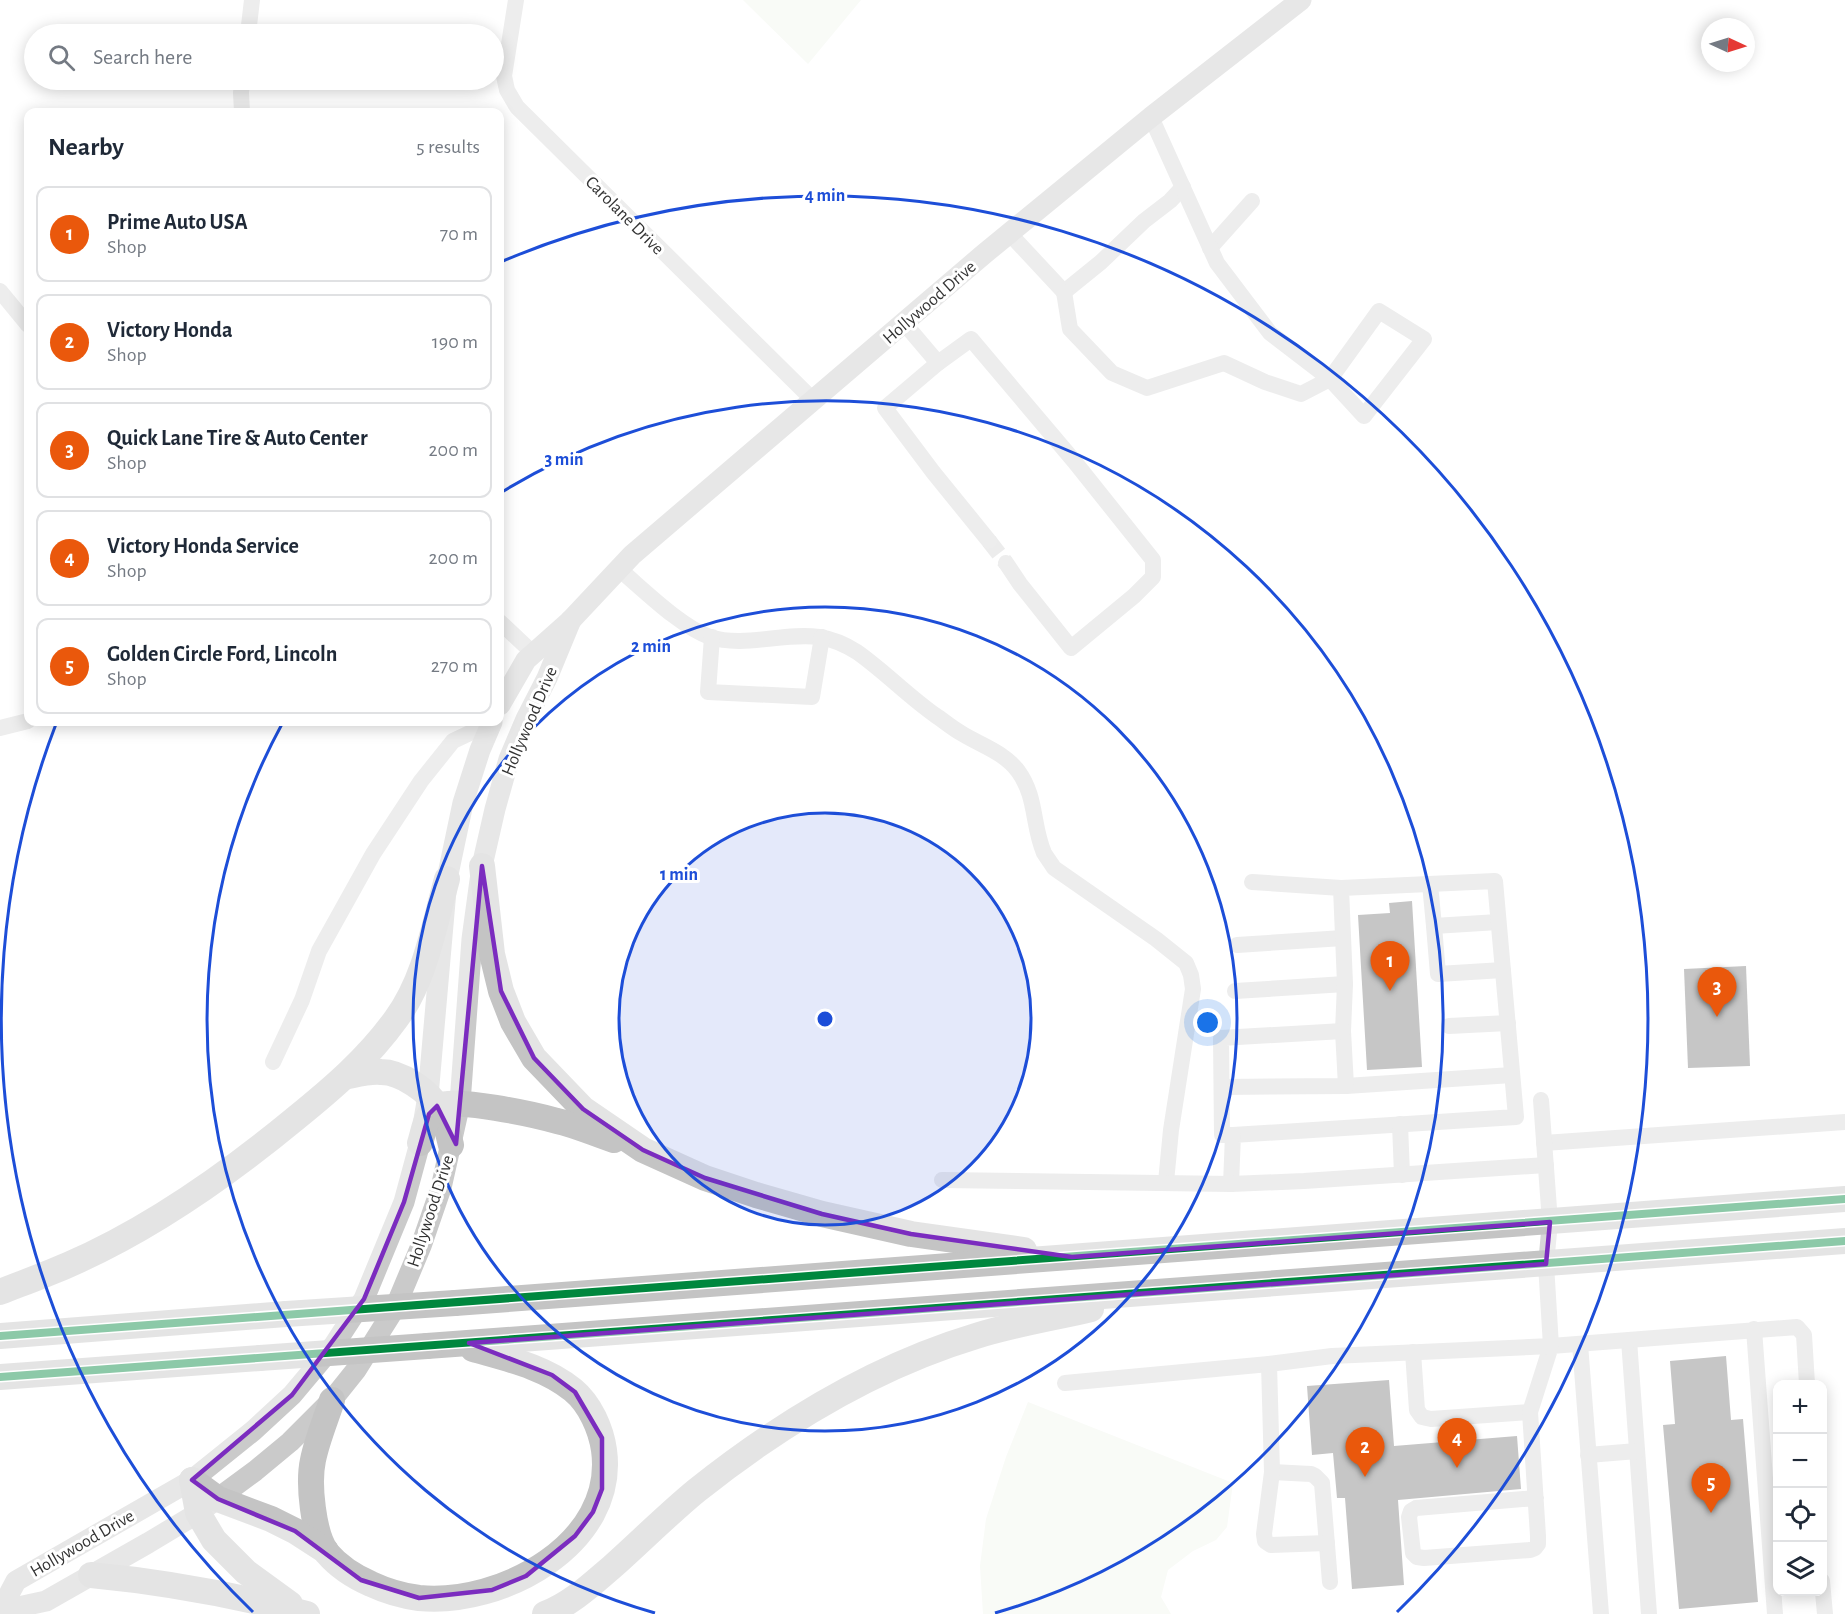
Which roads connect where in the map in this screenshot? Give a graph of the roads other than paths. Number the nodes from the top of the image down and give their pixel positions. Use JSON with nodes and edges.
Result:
{"nodes":[{"id":1,"x":252,"y":0,"type":"edge"},
{"id":2,"x":516,"y":0,"type":"edge"},
{"id":3,"x":1301,"y":0,"type":"edge"},
{"id":4,"x":249,"y":24,"type":"edge"},
{"id":5,"x":241,"y":90,"type":"edge"},
{"id":6,"x":243,"y":108,"type":"edge"},
{"id":7,"x":1151,"y":117,"type":"junction"},
{"id":8,"x":1183,"y":188,"type":"junction"},
{"id":9,"x":1252,"y":201,"type":"dead end"},
{"id":10,"x":1009,"y":233,"type":"junction"},
{"id":11,"x":1210,"y":248,"type":"junction"},
{"id":12,"x":0,"y":291,"type":"edge"},
{"id":13,"x":1064,"y":292,"type":"junction"},
{"id":14,"x":24,"y":320,"type":"edge"},
{"id":15,"x":904,"y":323,"type":"junction"},
{"id":16,"x":938,"y":363,"type":"junction"},
{"id":17,"x":1330,"y":378,"type":"junction"},
{"id":18,"x":814,"y":401,"type":"junction"},
{"id":19,"x":989,"y":541,"type":"tunnel mouth"},
{"id":20,"x":1006,"y":563,"type":"tunnel mouth"},
{"id":21,"x":619,"y":569,"type":"junction"},
{"id":22,"x":571,"y":620,"type":"junction"},
{"id":23,"x":504,"y":626,"type":"edge"},
{"id":24,"x":712,"y":637,"type":"junction"},
{"id":25,"x":822,"y":637,"type":"junction"},
{"id":26,"x":534,"y":654,"type":"junction"},
{"id":27,"x":504,"y":698,"type":"edge"},
{"id":28,"x":24,"y":723,"type":"edge"},
{"id":29,"x":478,"y":726,"type":"edge"},
{"id":30,"x":490,"y":726,"type":"edge"},
{"id":31,"x":0,"y":728,"type":"edge"},
{"id":32,"x":482,"y":866,"type":"junction"},
{"id":33,"x":447,"y":879,"type":"junction"},
{"id":34,"x":1252,"y":882,"type":"dead end"},
{"id":35,"x":1430,"y":884,"type":"junction"},
{"id":36,"x":1341,"y":888,"type":"junction"},
{"id":37,"x":1498,"y":922,"type":"junction"},
{"id":38,"x":1434,"y":926,"type":"junction"},
{"id":39,"x":1343,"y":938,"type":"junction"},
{"id":40,"x":1237,"y":945,"type":"dead end"},
{"id":41,"x":1503,"y":970,"type":"junction"},
{"id":42,"x":1345,"y":984,"type":"junction"},
{"id":43,"x":1235,"y":991,"type":"dead end"},
{"id":44,"x":1508,"y":1023,"type":"junction"},
{"id":45,"x":1449,"y":1026,"type":"dead end"},
{"id":46,"x":1343,"y":1031,"type":"junction"},
{"id":47,"x":273,"y":1062,"type":"dead end"},
{"id":48,"x":1512,"y":1075,"type":"junction"},
{"id":49,"x":348,"y":1076,"type":"junction"},
{"id":50,"x":1346,"y":1086,"type":"junction"},
{"id":51,"x":1223,"y":1087,"type":"junction"},
{"id":52,"x":1541,"y":1100,"type":"dead end"},
{"id":53,"x":442,"y":1102,"type":"junction"},
{"id":54,"x":1845,"y":1122,"type":"edge"},
{"id":55,"x":1400,"y":1124,"type":"junction"},
{"id":56,"x":1233,"y":1135,"type":"junction"},
{"id":57,"x":420,"y":1143,"type":"joint"},
{"id":58,"x":1544,"y":1143,"type":"junction"},
{"id":59,"x":451,"y":1145,"type":"joint"},
{"id":60,"x":643,"y":1150,"type":"junction"},
{"id":61,"x":1546,"y":1166,"type":"junction"},
{"id":62,"x":1402,"y":1175,"type":"junction"},
{"id":63,"x":942,"y":1180,"type":"dead end"},
{"id":64,"x":1166,"y":1182,"type":"junction"},
{"id":65,"x":1231,"y":1184,"type":"junction"},
{"id":66,"x":1845,"y":1199,"type":"edge"},
{"id":67,"x":1550,"y":1222,"type":"junction"},
{"id":68,"x":1845,"y":1241,"type":"edge"},
{"id":69,"x":1072,"y":1257,"type":"junction"},
{"id":70,"x":1546,"y":1264,"type":"junction"},
{"id":71,"x":1174,"y":1290,"type":"junction"},
{"id":72,"x":0,"y":1292,"type":"edge"},
{"id":73,"x":1754,"y":1329,"type":"junction"},
{"id":74,"x":0,"y":1336,"type":"edge"},
{"id":75,"x":1629,"y":1340,"type":"junction"},
{"id":76,"x":456,"y":1344,"type":"junction"},
{"id":77,"x":1580,"y":1344,"type":"junction"},
{"id":78,"x":1551,"y":1346,"type":"junction"},
{"id":79,"x":1413,"y":1352,"type":"junction"},
{"id":80,"x":1269,"y":1364,"type":"junction"},
{"id":81,"x":0,"y":1377,"type":"edge"},
{"id":82,"x":1808,"y":1380,"type":"edge"},
{"id":83,"x":1065,"y":1383,"type":"dead end"},
{"id":84,"x":332,"y":1400,"type":"junction"},
{"id":85,"x":1530,"y":1412,"type":"junction"},
{"id":86,"x":1770,"y":1440,"type":"edge"},
{"id":87,"x":1637,"y":1451,"type":"junction"},
{"id":88,"x":1588,"y":1455,"type":"junction"},
{"id":89,"x":1272,"y":1472,"type":"junction"},
{"id":90,"x":192,"y":1480,"type":"junction"},
{"id":91,"x":1536,"y":1498,"type":"junction"},
{"id":92,"x":208,"y":1506,"type":"junction"},
{"id":93,"x":1327,"y":1543,"type":"junction"},
{"id":94,"x":326,"y":1551,"type":"junction"},
{"id":95,"x":91,"y":1575,"type":"junction"},
{"id":96,"x":1330,"y":1582,"type":"dead end"},
{"id":97,"x":1823,"y":1596,"type":"edge"},
{"id":98,"x":306,"y":1614,"type":"edge"},
{"id":99,"x":545,"y":1614,"type":"edge"},
{"id":100,"x":1601,"y":1614,"type":"edge"},
{"id":101,"x":1649,"y":1614,"type":"edge"},
{"id":102,"x":1774,"y":1614,"type":"edge"},
{"id":103,"x":1825,"y":1614,"type":"edge"}],
"edges":[{"from":1,"to":4,"type":"street"},
{"from":2,"to":18,"type":"street","name":"Carolane Drive"},
{"from":3,"to":7,"type":"main road","name":"Hollywood Drive"},
{"from":5,"to":6,"type":"street"},
{"from":7,"to":8,"type":"street"},
{"from":7,"to":10,"type":"main road","name":"Hollywood Drive"},
{"from":8,"to":11,"type":"street"},
{"from":8,"to":13,"type":"street"},
{"from":9,"to":11,"type":"street"},
{"from":10,"to":13,"type":"street"},
{"from":10,"to":15,"type":"main road","name":"Hollywood Drive"},
{"from":11,"to":17,"type":"street"},
{"from":12,"to":14,"type":"street"},
{"from":13,"to":17,"type":"street"},
{"from":15,"to":16,"type":"street"},
{"from":15,"to":18,"type":"main road","name":"Hollywood Drive"},
{"from":16,"to":19,"type":"street"},
{"from":16,"to":20,"type":"street"},
{"from":17,"to":17,"type":"street"},
{"from":18,"to":21,"type":"main road","name":"Hollywood Drive"},
{"from":21,"to":22,"type":"main road","name":"Hollywood Drive"},
{"from":21,"to":24,"type":"street"},
{"from":22,"to":26,"type":"main road","name":"Hollywood Drive"},
{"from":22,"to":32,"type":"main road","name":"Hollywood Drive"},
{"from":23,"to":26,"type":"street"},
{"from":24,"to":25,"type":"street"},
{"from":24,"to":25,"type":"street"},
{"from":25,"to":64,"type":"street"},
{"from":26,"to":27,"type":"main road","name":"Hollywood Drive"},
{"from":28,"to":31,"type":"street"},
{"from":29,"to":47,"type":"street"},
{"from":30,"to":33,"type":"main road","name":"Hollywood Drive"},
{"from":32,"to":53,"type":"main road","name":"Hollywood Drive"},
{"from":32,"to":60,"type":"highway"},
{"from":33,"to":49,"type":"highway"},
{"from":33,"to":53,"type":"main road","name":"Hollywood Drive"},
{"from":34,"to":36,"type":"street"},
{"from":35,"to":36,"type":"street"},
{"from":35,"to":37,"type":"street"},
{"from":35,"to":38,"type":"street"},
{"from":36,"to":39,"type":"street"},
{"from":37,"to":38,"type":"street"},
{"from":37,"to":41,"type":"street"},
{"from":38,"to":41,"type":"street"},
{"from":39,"to":40,"type":"street"},
{"from":39,"to":42,"type":"street"},
{"from":41,"to":44,"type":"street"},
{"from":42,"to":43,"type":"street"},
{"from":42,"to":46,"type":"street"},
{"from":44,"to":45,"type":"street"},
{"from":44,"to":48,"type":"street"},
{"from":46,"to":50,"type":"street"},
{"from":46,"to":51,"type":"street"},
{"from":48,"to":50,"type":"street"},
{"from":48,"to":55,"type":"street"},
{"from":49,"to":53,"type":"highway"},
{"from":49,"to":72,"type":"highway"},
{"from":50,"to":51,"type":"street"},
{"from":51,"to":56,"type":"street"},
{"from":52,"to":58,"type":"street"},
{"from":53,"to":57,"type":"highway"},
{"from":53,"to":59,"type":"highway"},
{"from":53,"to":60,"type":"highway"},
{"from":54,"to":58,"type":"street"},
{"from":55,"to":56,"type":"street"},
{"from":55,"to":62,"type":"street"},
{"from":56,"to":65,"type":"street"},
{"from":57,"to":90,"type":"main road","name":"Hollywood Drive"},
{"from":58,"to":61,"type":"street"},
{"from":59,"to":84,"type":"main road","name":"Hollywood Drive"},
{"from":60,"to":69,"type":"highway"},
{"from":61,"to":62,"type":"street"},
{"from":61,"to":67,"type":"street"},
{"from":62,"to":65,"type":"street"},
{"from":63,"to":64,"type":"street"},
{"from":64,"to":65,"type":"street"},
{"from":66,"to":67,"type":"highway"},
{"from":67,"to":69,"type":"highway"},
{"from":67,"to":70,"type":"street"},
{"from":68,"to":70,"type":"highway"},
{"from":69,"to":74,"type":"highway","bridge":true},
{"from":70,"to":71,"type":"highway"},
{"from":70,"to":78,"type":"street"},
{"from":71,"to":76,"type":"highway"},
{"from":71,"to":99,"type":"highway"},
{"from":73,"to":75,"type":"street"},
{"from":73,"to":82,"type":"street"},
{"from":73,"to":86,"type":"street"},
{"from":75,"to":77,"type":"street"},
{"from":75,"to":87,"type":"street"},
{"from":76,"to":81,"type":"highway","bridge":true},
{"from":76,"to":94,"type":"highway"},
{"from":77,"to":78,"type":"street"},
{"from":77,"to":88,"type":"street"},
{"from":78,"to":79,"type":"street"},
{"from":78,"to":85,"type":"street"},
{"from":79,"to":80,"type":"street"},
{"from":79,"to":85,"type":"street"},
{"from":80,"to":83,"type":"street"},
{"from":80,"to":89,"type":"street"},
{"from":84,"to":92,"type":"main road","name":"Hollywood Drive"},
{"from":84,"to":94,"type":"highway"},
{"from":85,"to":91,"type":"street"},
{"from":86,"to":102,"type":"street"},
{"from":87,"to":88,"type":"street"},
{"from":87,"to":101,"type":"street"},
{"from":88,"to":100,"type":"street"},
{"from":89,"to":93,"type":"street"},
{"from":89,"to":93,"type":"street"},
{"from":90,"to":92,"type":"highway"},
{"from":90,"to":95,"type":"main road","name":"Hollywood Drive"},
{"from":91,"to":91,"type":"street"},
{"from":92,"to":94,"type":"highway"},
{"from":92,"to":95,"type":"main road","name":"Hollywood Drive"},
{"from":92,"to":98,"type":"highway"},
{"from":93,"to":96,"type":"street"},
{"from":95,"to":98,"type":"highway"},
{"from":97,"to":103,"type":"street"}]}
